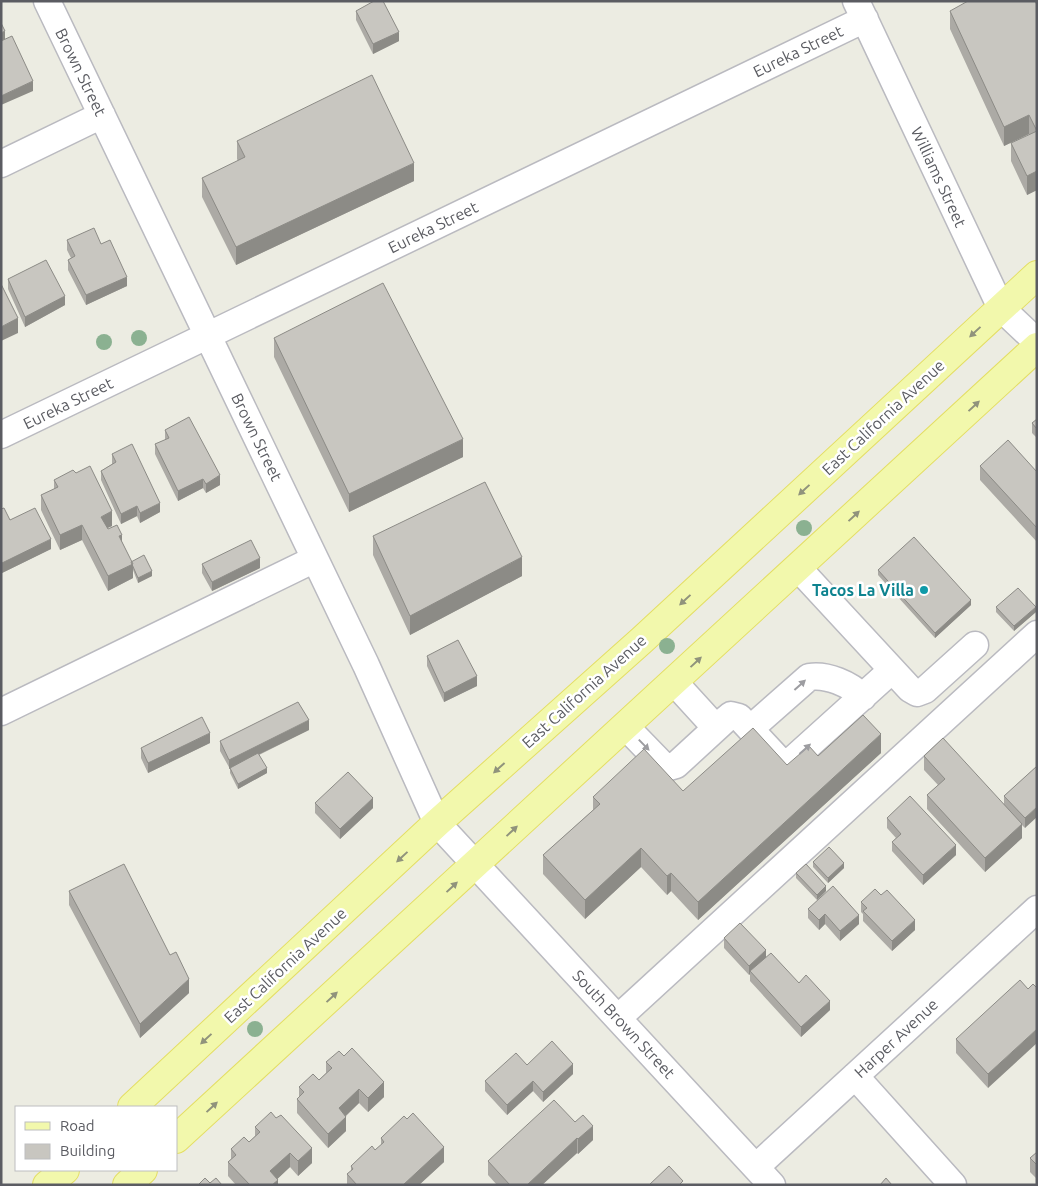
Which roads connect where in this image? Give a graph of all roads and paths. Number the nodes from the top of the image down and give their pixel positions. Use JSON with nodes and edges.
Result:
{"nodes":[{"id":1,"x":47,"y":1,"type":"edge"},
{"id":2,"x":860,"y":10,"type":"edge"},
{"id":3,"x":102,"y":115,"type":"junction"},
{"id":4,"x":1,"y":164,"type":"edge"},
{"id":5,"x":1037,"y":275,"type":"edge"},
{"id":6,"x":1001,"y":308,"type":"junction"},
{"id":7,"x":208,"y":335,"type":"junction"},
{"id":8,"x":1037,"y":342,"type":"edge"},
{"id":9,"x":1037,"y":347,"type":"edge"},
{"id":10,"x":1,"y":435,"type":"edge"},
{"id":11,"x":315,"y":559,"type":"junction"},
{"id":12,"x":798,"y":568,"type":"junction"},
{"id":13,"x":1037,"y":634,"type":"edge"},
{"id":14,"x":975,"y":645,"type":"dead end"},
{"id":15,"x":892,"y":670,"type":"junction"},
{"id":16,"x":674,"y":682,"type":"junction"},
{"id":17,"x":863,"y":696,"type":"junction"},
{"id":18,"x":1,"y":712,"type":"edge"},
{"id":19,"x":626,"y":727,"type":"junction"},
{"id":20,"x":716,"y":728,"type":"junction"},
{"id":21,"x":750,"y":729,"type":"junction"},
{"id":22,"x":437,"y":824,"type":"junction"},
{"id":23,"x":476,"y":864,"type":"junction"},
{"id":24,"x":1035,"y":914,"type":"edge"},
{"id":25,"x":618,"y":1018,"type":"junction"},
{"id":26,"x":855,"y":1076,"type":"junction"},
{"id":27,"x":133,"y":1106,"type":"edge"},
{"id":28,"x":178,"y":1138,"type":"edge"},
{"id":29,"x":63,"y":1171,"type":"edge"},
{"id":30,"x":142,"y":1171,"type":"edge"},
{"id":31,"x":764,"y":1176,"type":"edge"},
{"id":32,"x":47,"y":1185,"type":"edge"},
{"id":33,"x":127,"y":1185,"type":"edge"},
{"id":34,"x":954,"y":1185,"type":"edge"}],
"edges":[{"from":1,"to":3,"type":"street","name":"Brown Street"},
{"from":2,"to":6,"type":"street","name":"Williams Street"},
{"from":2,"to":7,"type":"street","name":"Eureka Street"},
{"from":3,"to":4,"type":"street"},
{"from":3,"to":7,"type":"street","name":"Brown Street"},
{"from":5,"to":6,"type":"main road","name":"East California Avenue"},
{"from":6,"to":8,"type":"street","name":"Williams Street"},
{"from":6,"to":22,"type":"main road","name":"East California Avenue","one_way":true},
{"from":7,"to":10,"type":"street","name":"Eureka Street"},
{"from":7,"to":11,"type":"street","name":"Brown Street"},
{"from":12,"to":9,"type":"main road","one_way":true},
{"from":11,"to":18,"type":"street"},
{"from":11,"to":22,"type":"street","name":"Brown Street"},
{"from":12,"to":15,"type":"street"},
{"from":16,"to":12,"type":"main road","one_way":true},
{"from":13,"to":25,"type":"street"},
{"from":14,"to":15,"type":"street"},
{"from":15,"to":17,"type":"street"},
{"from":16,"to":19,"type":"main road"},
{"from":16,"to":20,"type":"street"},
{"from":21,"to":17,"type":"street","one_way":true},
{"from":21,"to":17,"type":"street","one_way":true},
{"from":19,"to":20,"type":"street","one_way":true},
{"from":23,"to":19,"type":"main road","one_way":true},
{"from":20,"to":21,"type":"street"},
{"from":22,"to":23,"type":"street","name":"Brown Street"},
{"from":22,"to":27,"type":"main road","name":"East California Avenue","one_way":true},
{"from":23,"to":25,"type":"street","name":"South Brown Street"},
{"from":28,"to":23,"type":"main road","one_way":true},
{"from":24,"to":26,"type":"street","name":"Harper Avenue"},
{"from":25,"to":31,"type":"street","name":"South Brown Street"},
{"from":26,"to":31,"type":"street","name":"Harper Avenue"},
{"from":26,"to":34,"type":"street"},
{"from":29,"to":32,"type":"main road"},
{"from":30,"to":33,"type":"main road"}]}
